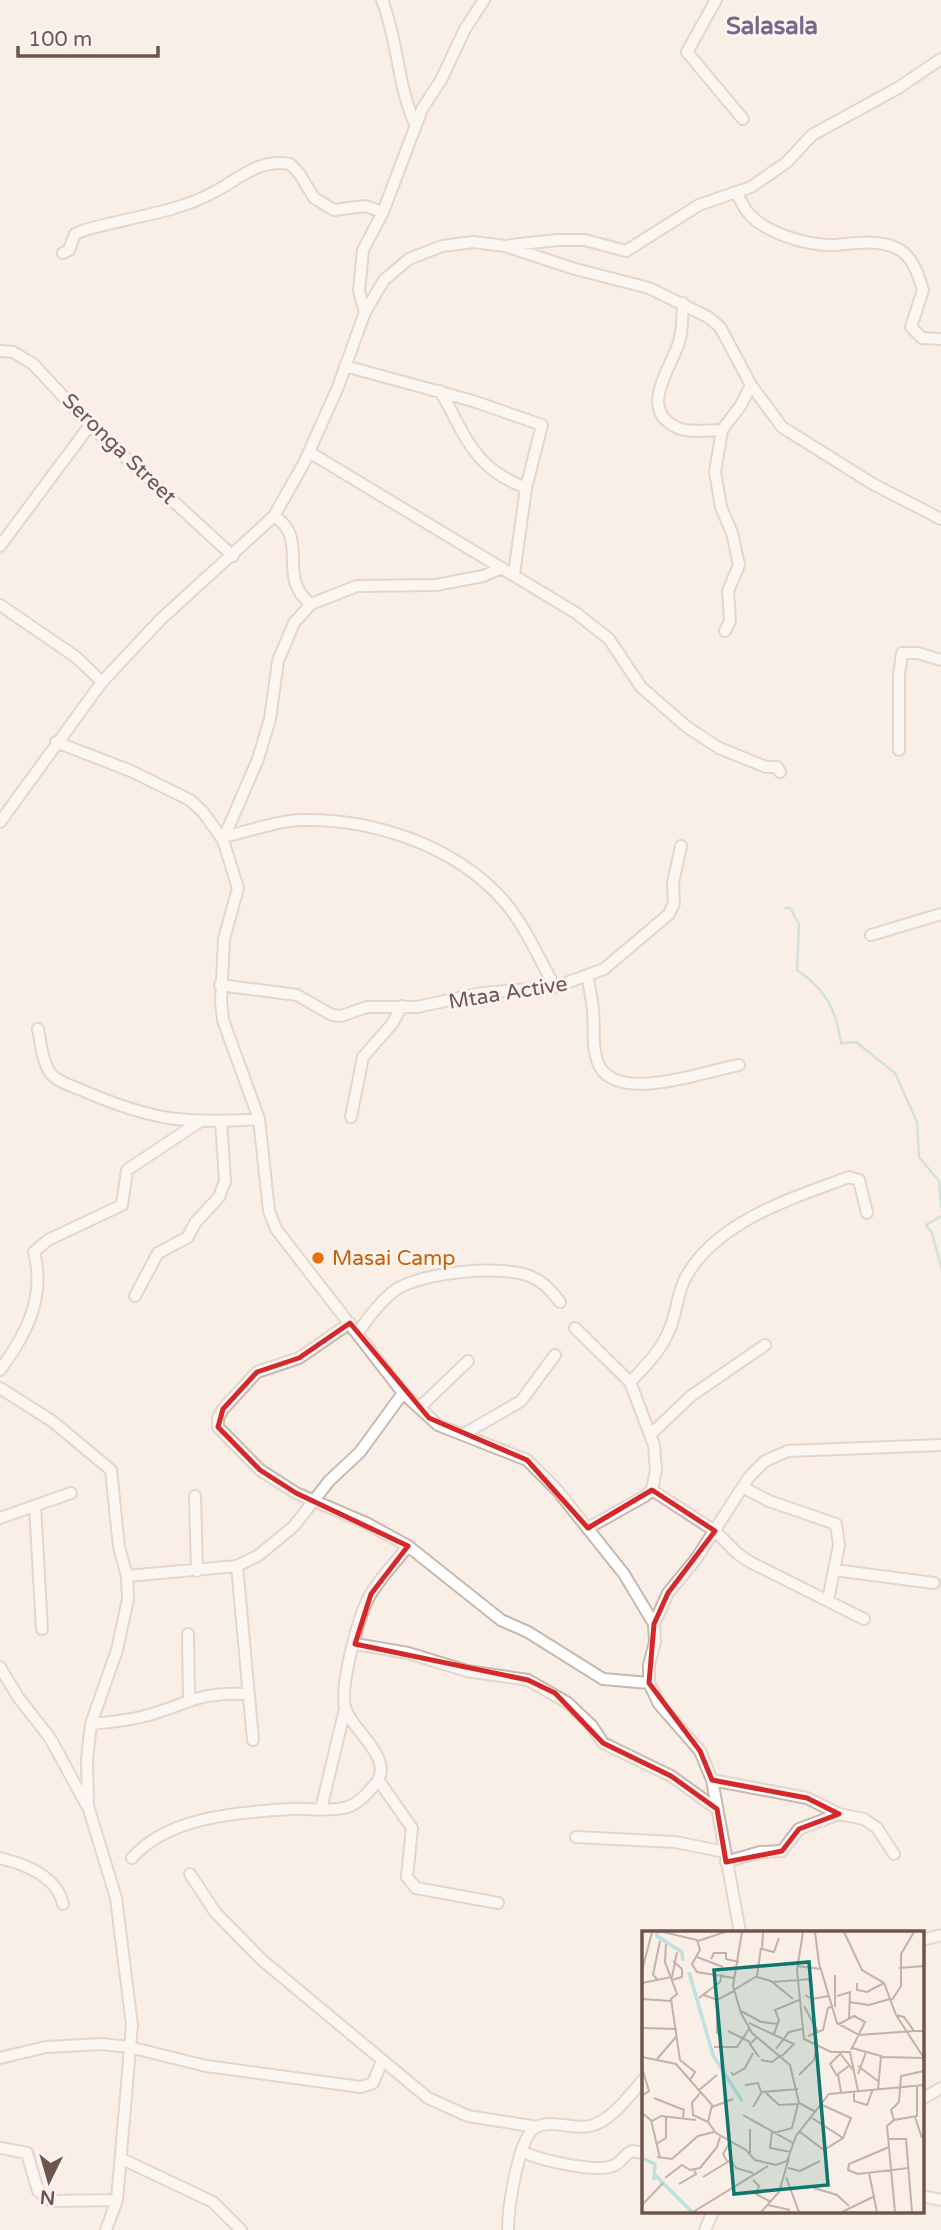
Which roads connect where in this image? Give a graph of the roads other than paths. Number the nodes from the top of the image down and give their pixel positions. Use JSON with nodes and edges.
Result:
{"nodes":[{"id":1,"x":382,"y":0,"type":"edge"},
{"id":2,"x":484,"y":0,"type":"edge"},
{"id":3,"x":716,"y":0,"type":"edge"},
{"id":4,"x":941,"y":59,"type":"edge"},
{"id":5,"x":743,"y":119,"type":"dead end"},
{"id":6,"x":415,"y":124,"type":"junction"},
{"id":7,"x":736,"y":192,"type":"junction"},
{"id":8,"x":383,"y":212,"type":"junction"},
{"id":9,"x":505,"y":246,"type":"junction"},
{"id":10,"x":63,"y":253,"type":"dead end"},
{"id":11,"x":683,"y":303,"type":"junction"},
{"id":12,"x":365,"y":312,"type":"junction"},
{"id":13,"x":941,"y":339,"type":"edge"},
{"id":14,"x":0,"y":351,"type":"edge"},
{"id":15,"x":345,"y":366,"type":"junction"},
{"id":16,"x":751,"y":385,"type":"junction"},
{"id":17,"x":440,"y":391,"type":"junction"},
{"id":18,"x":90,"y":425,"type":"junction"},
{"id":19,"x":722,"y":430,"type":"junction"},
{"id":20,"x":309,"y":452,"type":"junction"},
{"id":21,"x":526,"y":488,"type":"junction"},
{"id":22,"x":940,"y":515,"type":"edge"},
{"id":23,"x":274,"y":516,"type":"junction"},
{"id":24,"x":0,"y":546,"type":"edge"},
{"id":25,"x":233,"y":556,"type":"junction"},
{"id":26,"x":502,"y":568,"type":"junction"},
{"id":27,"x":514,"y":574,"type":"junction"},
{"id":28,"x":311,"y":604,"type":"junction"},
{"id":29,"x":0,"y":605,"type":"edge"},
{"id":30,"x":725,"y":631,"type":"dead end"},
{"id":31,"x":941,"y":660,"type":"edge"},
{"id":32,"x":102,"y":682,"type":"junction"},
{"id":33,"x":56,"y":742,"type":"junction"},
{"id":34,"x":899,"y":750,"type":"dead end"},
{"id":35,"x":780,"y":772,"type":"dead end"},
{"id":36,"x":4,"y":810,"type":"edge"},
{"id":37,"x":0,"y":822,"type":"edge"},
{"id":38,"x":225,"y":838,"type":"junction"},
{"id":39,"x":681,"y":846,"type":"dead end"},
{"id":40,"x":941,"y":914,"type":"edge"},
{"id":41,"x":872,"y":935,"type":"dead end"},
{"id":42,"x":589,"y":978,"type":"junction"},
{"id":43,"x":220,"y":985,"type":"junction"},
{"id":44,"x":555,"y":987,"type":"junction"},
{"id":45,"x":402,"y":1006,"type":"junction"},
{"id":46,"x":38,"y":1028,"type":"dead end"},
{"id":47,"x":739,"y":1065,"type":"dead end"},
{"id":48,"x":351,"y":1117,"type":"dead end"},
{"id":49,"x":259,"y":1119,"type":"junction"},
{"id":50,"x":221,"y":1121,"type":"junction"},
{"id":51,"x":198,"y":1122,"type":"junction"},
{"id":52,"x":867,"y":1213,"type":"dead end"},
{"id":53,"x":135,"y":1296,"type":"dead end"},
{"id":54,"x":560,"y":1302,"type":"dead end"},
{"id":55,"x":354,"y":1328,"type":"junction"},
{"id":56,"x":575,"y":1328,"type":"dead end"},
{"id":57,"x":765,"y":1345,"type":"dead end"},
{"id":58,"x":555,"y":1356,"type":"dead end"},
{"id":59,"x":468,"y":1361,"type":"dead end"},
{"id":60,"x":0,"y":1370,"type":"edge"},
{"id":61,"x":630,"y":1382,"type":"junction"},
{"id":62,"x":0,"y":1388,"type":"edge"},
{"id":63,"x":403,"y":1393,"type":"junction"},
{"id":64,"x":419,"y":1408,"type":"junction"},
{"id":65,"x":464,"y":1434,"type":"junction"},
{"id":66,"x":650,"y":1435,"type":"junction"},
{"id":67,"x":941,"y":1445,"type":"edge"},
{"id":68,"x":744,"y":1488,"type":"junction"},
{"id":69,"x":652,"y":1490,"type":"junction"},
{"id":70,"x":72,"y":1493,"type":"dead end"},
{"id":71,"x":195,"y":1496,"type":"dead end"},
{"id":72,"x":315,"y":1501,"type":"junction"},
{"id":73,"x":35,"y":1506,"type":"junction"},
{"id":74,"x":0,"y":1518,"type":"edge"},
{"id":75,"x":588,"y":1528,"type":"junction"},
{"id":76,"x":715,"y":1531,"type":"junction"},
{"id":77,"x":408,"y":1546,"type":"junction"},
{"id":78,"x":237,"y":1566,"type":"junction"},
{"id":79,"x":834,"y":1570,"type":"junction"},
{"id":80,"x":197,"y":1571,"type":"junction"},
{"id":81,"x":127,"y":1576,"type":"junction"},
{"id":82,"x":934,"y":1583,"type":"dead end"},
{"id":83,"x":828,"y":1600,"type":"junction"},
{"id":84,"x":864,"y":1619,"type":"dead end"},
{"id":85,"x":654,"y":1624,"type":"junction"},
{"id":86,"x":42,"y":1629,"type":"dead end"},
{"id":87,"x":188,"y":1634,"type":"dead end"},
{"id":88,"x":355,"y":1644,"type":"junction"},
{"id":89,"x":0,"y":1667,"type":"edge"},
{"id":90,"x":649,"y":1683,"type":"junction"},
{"id":91,"x":247,"y":1694,"type":"junction"},
{"id":92,"x":189,"y":1699,"type":"junction"},
{"id":93,"x":345,"y":1709,"type":"junction"},
{"id":94,"x":92,"y":1724,"type":"junction"},
{"id":95,"x":253,"y":1740,"type":"dead end"},
{"id":96,"x":712,"y":1780,"type":"junction"},
{"id":97,"x":379,"y":1781,"type":"junction"},
{"id":98,"x":88,"y":1806,"type":"junction"},
{"id":99,"x":321,"y":1809,"type":"junction"},
{"id":100,"x":717,"y":1809,"type":"junction"},
{"id":101,"x":839,"y":1814,"type":"junction"},
{"id":102,"x":576,"y":1837,"type":"dead end"},
{"id":103,"x":894,"y":1854,"type":"dead end"},
{"id":104,"x":726,"y":1857,"type":"junction"},
{"id":105,"x":0,"y":1858,"type":"edge"},
{"id":106,"x":131,"y":1858,"type":"dead end"},
{"id":107,"x":190,"y":1874,"type":"dead end"},
{"id":108,"x":498,"y":1903,"type":"dead end"},
{"id":109,"x":63,"y":1904,"type":"dead end"},
{"id":110,"x":740,"y":1931,"type":"edge"},
{"id":111,"x":940,"y":1933,"type":"edge"},
{"id":112,"x":923,"y":1940,"type":"edge"},
{"id":113,"x":130,"y":2047,"type":"junction"},
{"id":114,"x":0,"y":2058,"type":"edge"},
{"id":115,"x":382,"y":2061,"type":"junction"},
{"id":116,"x":642,"y":2081,"type":"edge"},
{"id":117,"x":941,"y":2088,"type":"edge"},
{"id":118,"x":923,"y":2098,"type":"edge"},
{"id":119,"x":537,"y":2127,"type":"junction"},
{"id":120,"x":0,"y":2148,"type":"edge"},
{"id":121,"x":523,"y":2152,"type":"junction"},
{"id":122,"x":642,"y":2153,"type":"edge"},
{"id":123,"x":122,"y":2160,"type":"junction"},
{"id":124,"x":923,"y":2196,"type":"edge"},
{"id":125,"x":117,"y":2200,"type":"junction"},
{"id":126,"x":941,"y":2200,"type":"edge"},
{"id":127,"x":713,"y":2212,"type":"edge"},
{"id":128,"x":106,"y":2230,"type":"edge"},
{"id":129,"x":241,"y":2230,"type":"edge"},
{"id":130,"x":508,"y":2230,"type":"edge"},
{"id":131,"x":705,"y":2230,"type":"edge"}],
"edges":[{"from":1,"to":6,"type":"street"},
{"from":2,"to":6,"type":"street"},
{"from":3,"to":5,"type":"street"},
{"from":4,"to":7,"type":"street"},
{"from":6,"to":8,"type":"street"},
{"from":7,"to":9,"type":"street"},
{"from":7,"to":13,"type":"street"},
{"from":8,"to":10,"type":"street"},
{"from":8,"to":12,"type":"street"},
{"from":9,"to":11,"type":"street"},
{"from":9,"to":12,"type":"street"},
{"from":11,"to":16,"type":"street"},
{"from":11,"to":19,"type":"street"},
{"from":12,"to":15,"type":"street"},
{"from":14,"to":18,"type":"street","name":"Seronga Street"},
{"from":15,"to":17,"type":"street"},
{"from":15,"to":20,"type":"street"},
{"from":16,"to":19,"type":"street"},
{"from":16,"to":22,"type":"street"},
{"from":17,"to":21,"type":"street"},
{"from":17,"to":21,"type":"street"},
{"from":18,"to":24,"type":"street"},
{"from":18,"to":25,"type":"street","name":"Seronga Street"},
{"from":19,"to":30,"type":"street"},
{"from":20,"to":23,"type":"street"},
{"from":20,"to":26,"type":"street"},
{"from":21,"to":27,"type":"street"},
{"from":23,"to":25,"type":"street"},
{"from":23,"to":28,"type":"street"},
{"from":25,"to":32,"type":"street"},
{"from":26,"to":27,"type":"street"},
{"from":26,"to":28,"type":"street"},
{"from":27,"to":35,"type":"street"},
{"from":28,"to":38,"type":"street"},
{"from":29,"to":32,"type":"street"},
{"from":31,"to":34,"type":"street"},
{"from":32,"to":33,"type":"street"},
{"from":33,"to":36,"type":"street"},
{"from":33,"to":38,"type":"street"},
{"from":36,"to":37,"type":"street"},
{"from":38,"to":43,"type":"street"},
{"from":38,"to":44,"type":"street"},
{"from":39,"to":42,"type":"street","name":"Mtaa Active"},
{"from":40,"to":41,"type":"street"},
{"from":42,"to":44,"type":"street","name":"Mtaa Active"},
{"from":42,"to":47,"type":"street"},
{"from":43,"to":45,"type":"street","name":"Mtaa Active"},
{"from":43,"to":49,"type":"street"},
{"from":44,"to":45,"type":"street","name":"Mtaa Active"},
{"from":45,"to":48,"type":"street"},
{"from":46,"to":51,"type":"street"},
{"from":49,"to":50,"type":"street"},
{"from":49,"to":55,"type":"street"},
{"from":50,"to":51,"type":"street"},
{"from":50,"to":53,"type":"street"},
{"from":51,"to":60,"type":"street"},
{"from":52,"to":61,"type":"street"},
{"from":54,"to":55,"type":"street"},
{"from":55,"to":63,"type":"street"},
{"from":55,"to":72,"type":"street"},
{"from":56,"to":61,"type":"street"},
{"from":57,"to":66,"type":"street"},
{"from":58,"to":65,"type":"street"},
{"from":59,"to":64,"type":"street"},
{"from":61,"to":66,"type":"street"},
{"from":62,"to":81,"type":"street"},
{"from":63,"to":64,"type":"street"},
{"from":63,"to":72,"type":"street"},
{"from":64,"to":65,"type":"street"},
{"from":65,"to":75,"type":"street"},
{"from":66,"to":69,"type":"street"},
{"from":67,"to":68,"type":"street"},
{"from":68,"to":76,"type":"street"},
{"from":68,"to":79,"type":"street"},
{"from":69,"to":75,"type":"street"},
{"from":69,"to":76,"type":"street"},
{"from":70,"to":73,"type":"street"},
{"from":71,"to":80,"type":"street"},
{"from":72,"to":77,"type":"street"},
{"from":72,"to":78,"type":"street"},
{"from":73,"to":74,"type":"street"},
{"from":73,"to":86,"type":"street"},
{"from":75,"to":85,"type":"street"},
{"from":76,"to":83,"type":"street"},
{"from":76,"to":85,"type":"street"},
{"from":77,"to":88,"type":"street"},
{"from":77,"to":90,"type":"street"},
{"from":78,"to":80,"type":"street"},
{"from":78,"to":91,"type":"street"},
{"from":79,"to":82,"type":"street"},
{"from":79,"to":83,"type":"street"},
{"from":80,"to":81,"type":"street"},
{"from":81,"to":94,"type":"street"},
{"from":83,"to":84,"type":"street"},
{"from":85,"to":90,"type":"street"},
{"from":87,"to":92,"type":"street"},
{"from":88,"to":93,"type":"street"},
{"from":88,"to":100,"type":"street"},
{"from":89,"to":98,"type":"street"},
{"from":90,"to":96,"type":"street"},
{"from":91,"to":92,"type":"street"},
{"from":91,"to":95,"type":"street"},
{"from":92,"to":94,"type":"street"},
{"from":93,"to":97,"type":"street"},
{"from":93,"to":99,"type":"street"},
{"from":94,"to":98,"type":"street"},
{"from":96,"to":100,"type":"street"},
{"from":96,"to":101,"type":"street"},
{"from":97,"to":99,"type":"street"},
{"from":97,"to":108,"type":"street"},
{"from":98,"to":113,"type":"street"},
{"from":99,"to":106,"type":"street"},
{"from":100,"to":104,"type":"street"},
{"from":101,"to":103,"type":"street"},
{"from":101,"to":104,"type":"street"},
{"from":102,"to":104,"type":"street"},
{"from":104,"to":110,"type":"street"},
{"from":105,"to":109,"type":"street"},
{"from":107,"to":115,"type":"street"},
{"from":111,"to":112,"type":"street"},
{"from":113,"to":114,"type":"street"},
{"from":113,"to":115,"type":"street"},
{"from":113,"to":123,"type":"street"},
{"from":115,"to":119,"type":"street"},
{"from":116,"to":119,"type":"street"},
{"from":117,"to":118,"type":"street"},
{"from":119,"to":121,"type":"street"},
{"from":120,"to":125,"type":"street"},
{"from":121,"to":122,"type":"street"},
{"from":121,"to":130,"type":"street"},
{"from":123,"to":125,"type":"street"},
{"from":123,"to":129,"type":"street"},
{"from":124,"to":126,"type":"street"},
{"from":125,"to":128,"type":"street"},
{"from":127,"to":131,"type":"street"}]}
